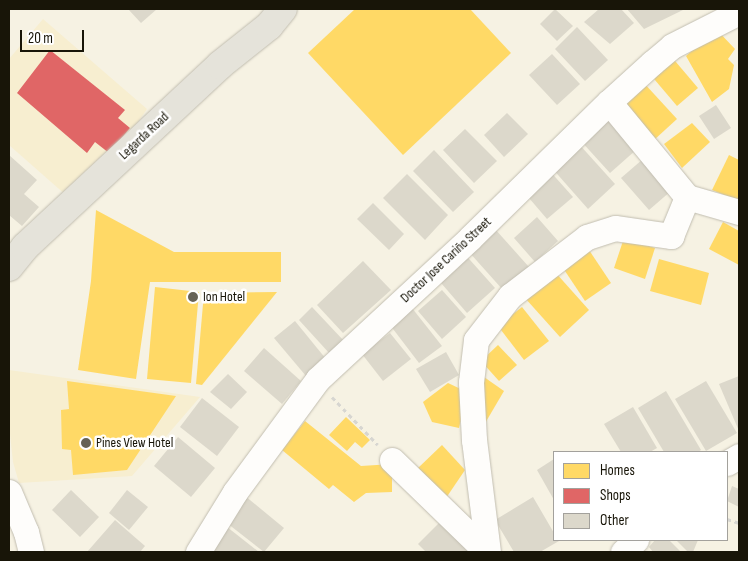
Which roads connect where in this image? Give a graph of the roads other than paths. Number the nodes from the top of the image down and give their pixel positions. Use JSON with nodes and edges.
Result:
{"nodes":[{"id":1,"x":283,"y":9,"type":"edge"},
{"id":2,"x":739,"y":12,"type":"edge"},
{"id":3,"x":609,"y":102,"type":"junction"},
{"id":4,"x":687,"y":197,"type":"junction"},
{"id":5,"x":739,"y":212,"type":"edge"},
{"id":6,"x":9,"y":267,"type":"edge"},
{"id":7,"x":392,"y":460,"type":"dead end"},
{"id":8,"x":9,"y":492,"type":"edge"},
{"id":9,"x":635,"y":541,"type":"edge"},
{"id":10,"x":31,"y":552,"type":"edge"},
{"id":11,"x":198,"y":552,"type":"edge"},
{"id":12,"x":487,"y":552,"type":"edge"},
{"id":13,"x":623,"y":552,"type":"edge"}],
"edges":[{"from":1,"to":6,"type":"main road","name":"Legarda Road"},
{"from":2,"to":3,"type":"street","name":"Doctor Jose Cariño Street"},
{"from":3,"to":4,"type":"street"},
{"from":3,"to":11,"type":"street","name":"Doctor Jose Cariño Street"},
{"from":4,"to":5,"type":"street"},
{"from":4,"to":12,"type":"street"},
{"from":7,"to":12,"type":"street"},
{"from":8,"to":10,"type":"street"},
{"from":9,"to":13,"type":"street"}]}
